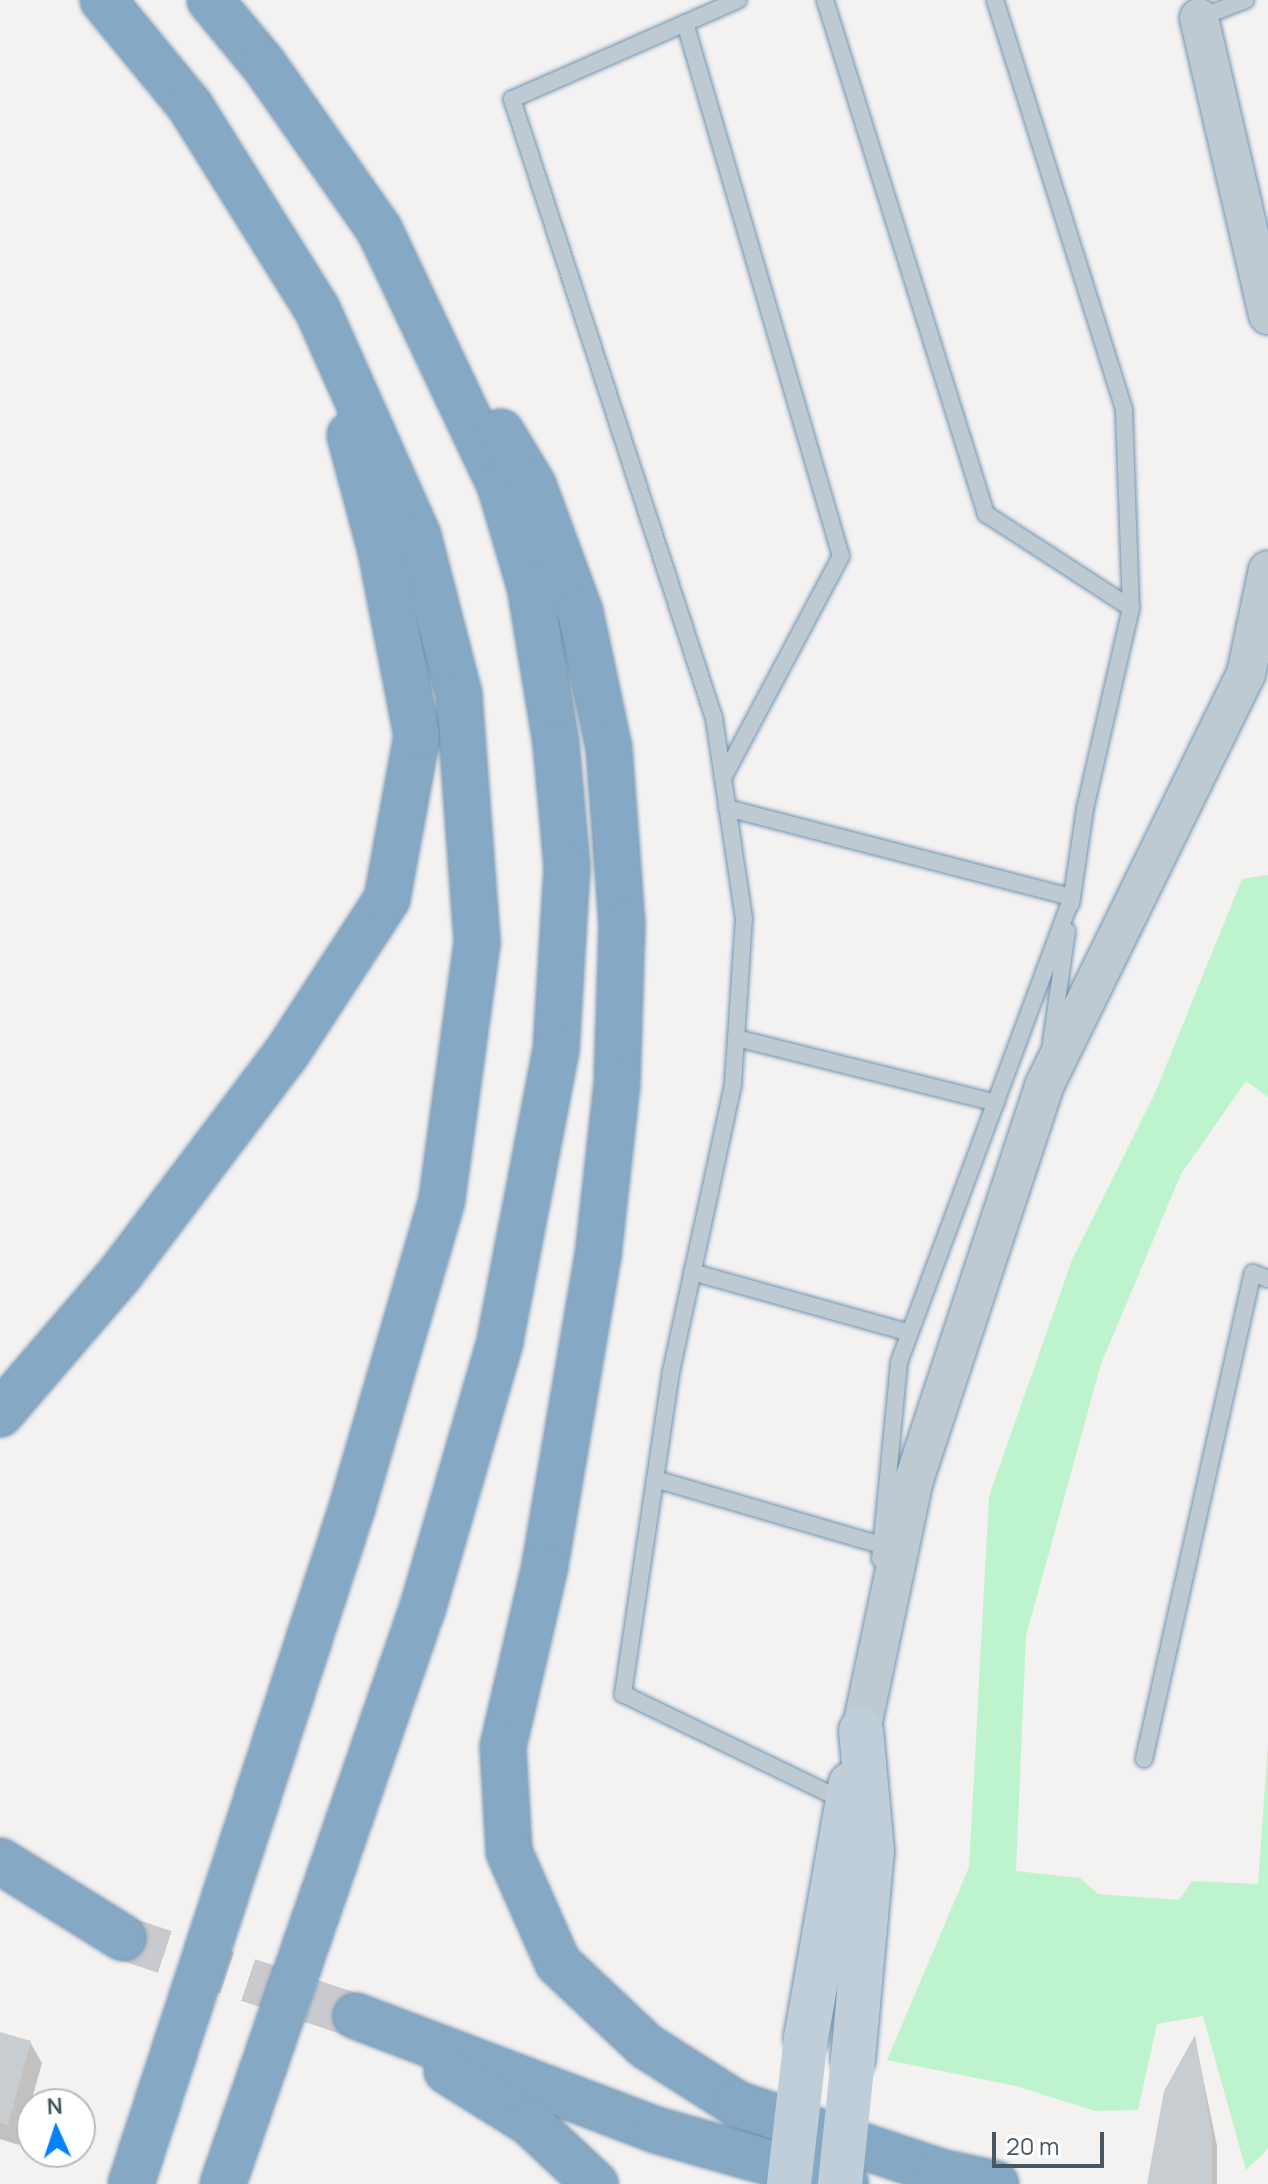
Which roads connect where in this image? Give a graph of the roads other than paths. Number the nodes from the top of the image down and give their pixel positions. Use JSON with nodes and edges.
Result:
{"nodes":[{"id":1,"x":94,"y":0,"type":"edge"},
{"id":2,"x":103,"y":0,"type":"edge"},
{"id":3,"x":210,"y":0,"type":"edge"},
{"id":4,"x":738,"y":0,"type":"edge"},
{"id":5,"x":825,"y":0,"type":"edge"},
{"id":6,"x":995,"y":0,"type":"edge"},
{"id":7,"x":1246,"y":0,"type":"edge"},
{"id":8,"x":1199,"y":18,"type":"joint"},
{"id":9,"x":685,"y":23,"type":"junction"},
{"id":10,"x":143,"y":51,"type":"junction"},
{"id":11,"x":379,"y":229,"type":"junction"},
{"id":12,"x":317,"y":309,"type":"junction"},
{"id":13,"x":1268,"y":315,"type":"edge"},
{"id":14,"x":1268,"y":570,"type":"edge"},
{"id":15,"x":1131,"y":608,"type":"junction"},
{"id":16,"x":723,"y":778,"type":"junction"},
{"id":17,"x":727,"y":808,"type":"junction"},
{"id":18,"x":1072,"y":897,"type":"junction"},
{"id":19,"x":736,"y":1038,"type":"junction"},
{"id":20,"x":1044,"y":1086,"type":"junction"},
{"id":21,"x":996,"y":1103,"type":"junction"},
{"id":22,"x":692,"y":1272,"type":"junction"},
{"id":23,"x":1268,"y":1279,"type":"edge"},
{"id":24,"x":910,"y":1333,"type":"junction"},
{"id":25,"x":0,"y":1414,"type":"edge"},
{"id":26,"x":655,"y":1479,"type":"junction"},
{"id":27,"x":881,"y":1545,"type":"junction"},
{"id":28,"x":863,"y":1722,"type":"junction"},
{"id":29,"x":1144,"y":1759,"type":"dead end"},
{"id":30,"x":848,"y":1803,"type":"junction"},
{"id":31,"x":0,"y":1861,"type":"edge"},
{"id":32,"x":123,"y":1938,"type":"tunnel mouth"},
{"id":33,"x":131,"y":2184,"type":"edge"},
{"id":34,"x":223,"y":2184,"type":"edge"},
{"id":35,"x":595,"y":2184,"type":"edge"},
{"id":36,"x":789,"y":2184,"type":"edge"},
{"id":37,"x":842,"y":2184,"type":"edge"},
{"id":38,"x":996,"y":2184,"type":"edge"}],
"edges":[{"from":1,"to":10,"type":"highway"},
{"from":2,"to":10,"type":"highway"},
{"from":3,"to":11,"type":"highway"},
{"from":4,"to":9,"type":"lane"},
{"from":5,"to":15,"type":"lane"},
{"from":6,"to":15,"type":"lane"},
{"from":7,"to":8,"type":"lane"},
{"from":8,"to":13,"type":"street"},
{"from":9,"to":16,"type":"lane"},
{"from":9,"to":16,"type":"lane"},
{"from":10,"to":12,"type":"highway"},
{"from":11,"to":34,"type":"highway"},
{"from":11,"to":38,"type":"highway"},
{"from":12,"to":25,"type":"highway"},
{"from":12,"to":33,"type":"highway"},
{"from":14,"to":20,"type":"street"},
{"from":15,"to":18,"type":"lane"},
{"from":16,"to":17,"type":"lane"},
{"from":17,"to":18,"type":"lane"},
{"from":17,"to":19,"type":"lane"},
{"from":18,"to":20,"type":"lane"},
{"from":18,"to":21,"type":"lane"},
{"from":19,"to":21,"type":"lane"},
{"from":19,"to":22,"type":"lane"},
{"from":20,"to":28,"type":"street"},
{"from":21,"to":24,"type":"lane"},
{"from":22,"to":24,"type":"lane"},
{"from":22,"to":26,"type":"lane"},
{"from":23,"to":29,"type":"lane"},
{"from":24,"to":27,"type":"lane"},
{"from":26,"to":27,"type":"lane"},
{"from":26,"to":30,"type":"lane"},
{"from":27,"to":28,"type":"lane"},
{"from":28,"to":30,"type":"main road"},
{"from":28,"to":37,"type":"main road","bridge":true},
{"from":30,"to":36,"type":"main road","bridge":true},
{"from":31,"to":32,"type":"highway"},
{"from":35,"to":37,"type":"highway"}]}
